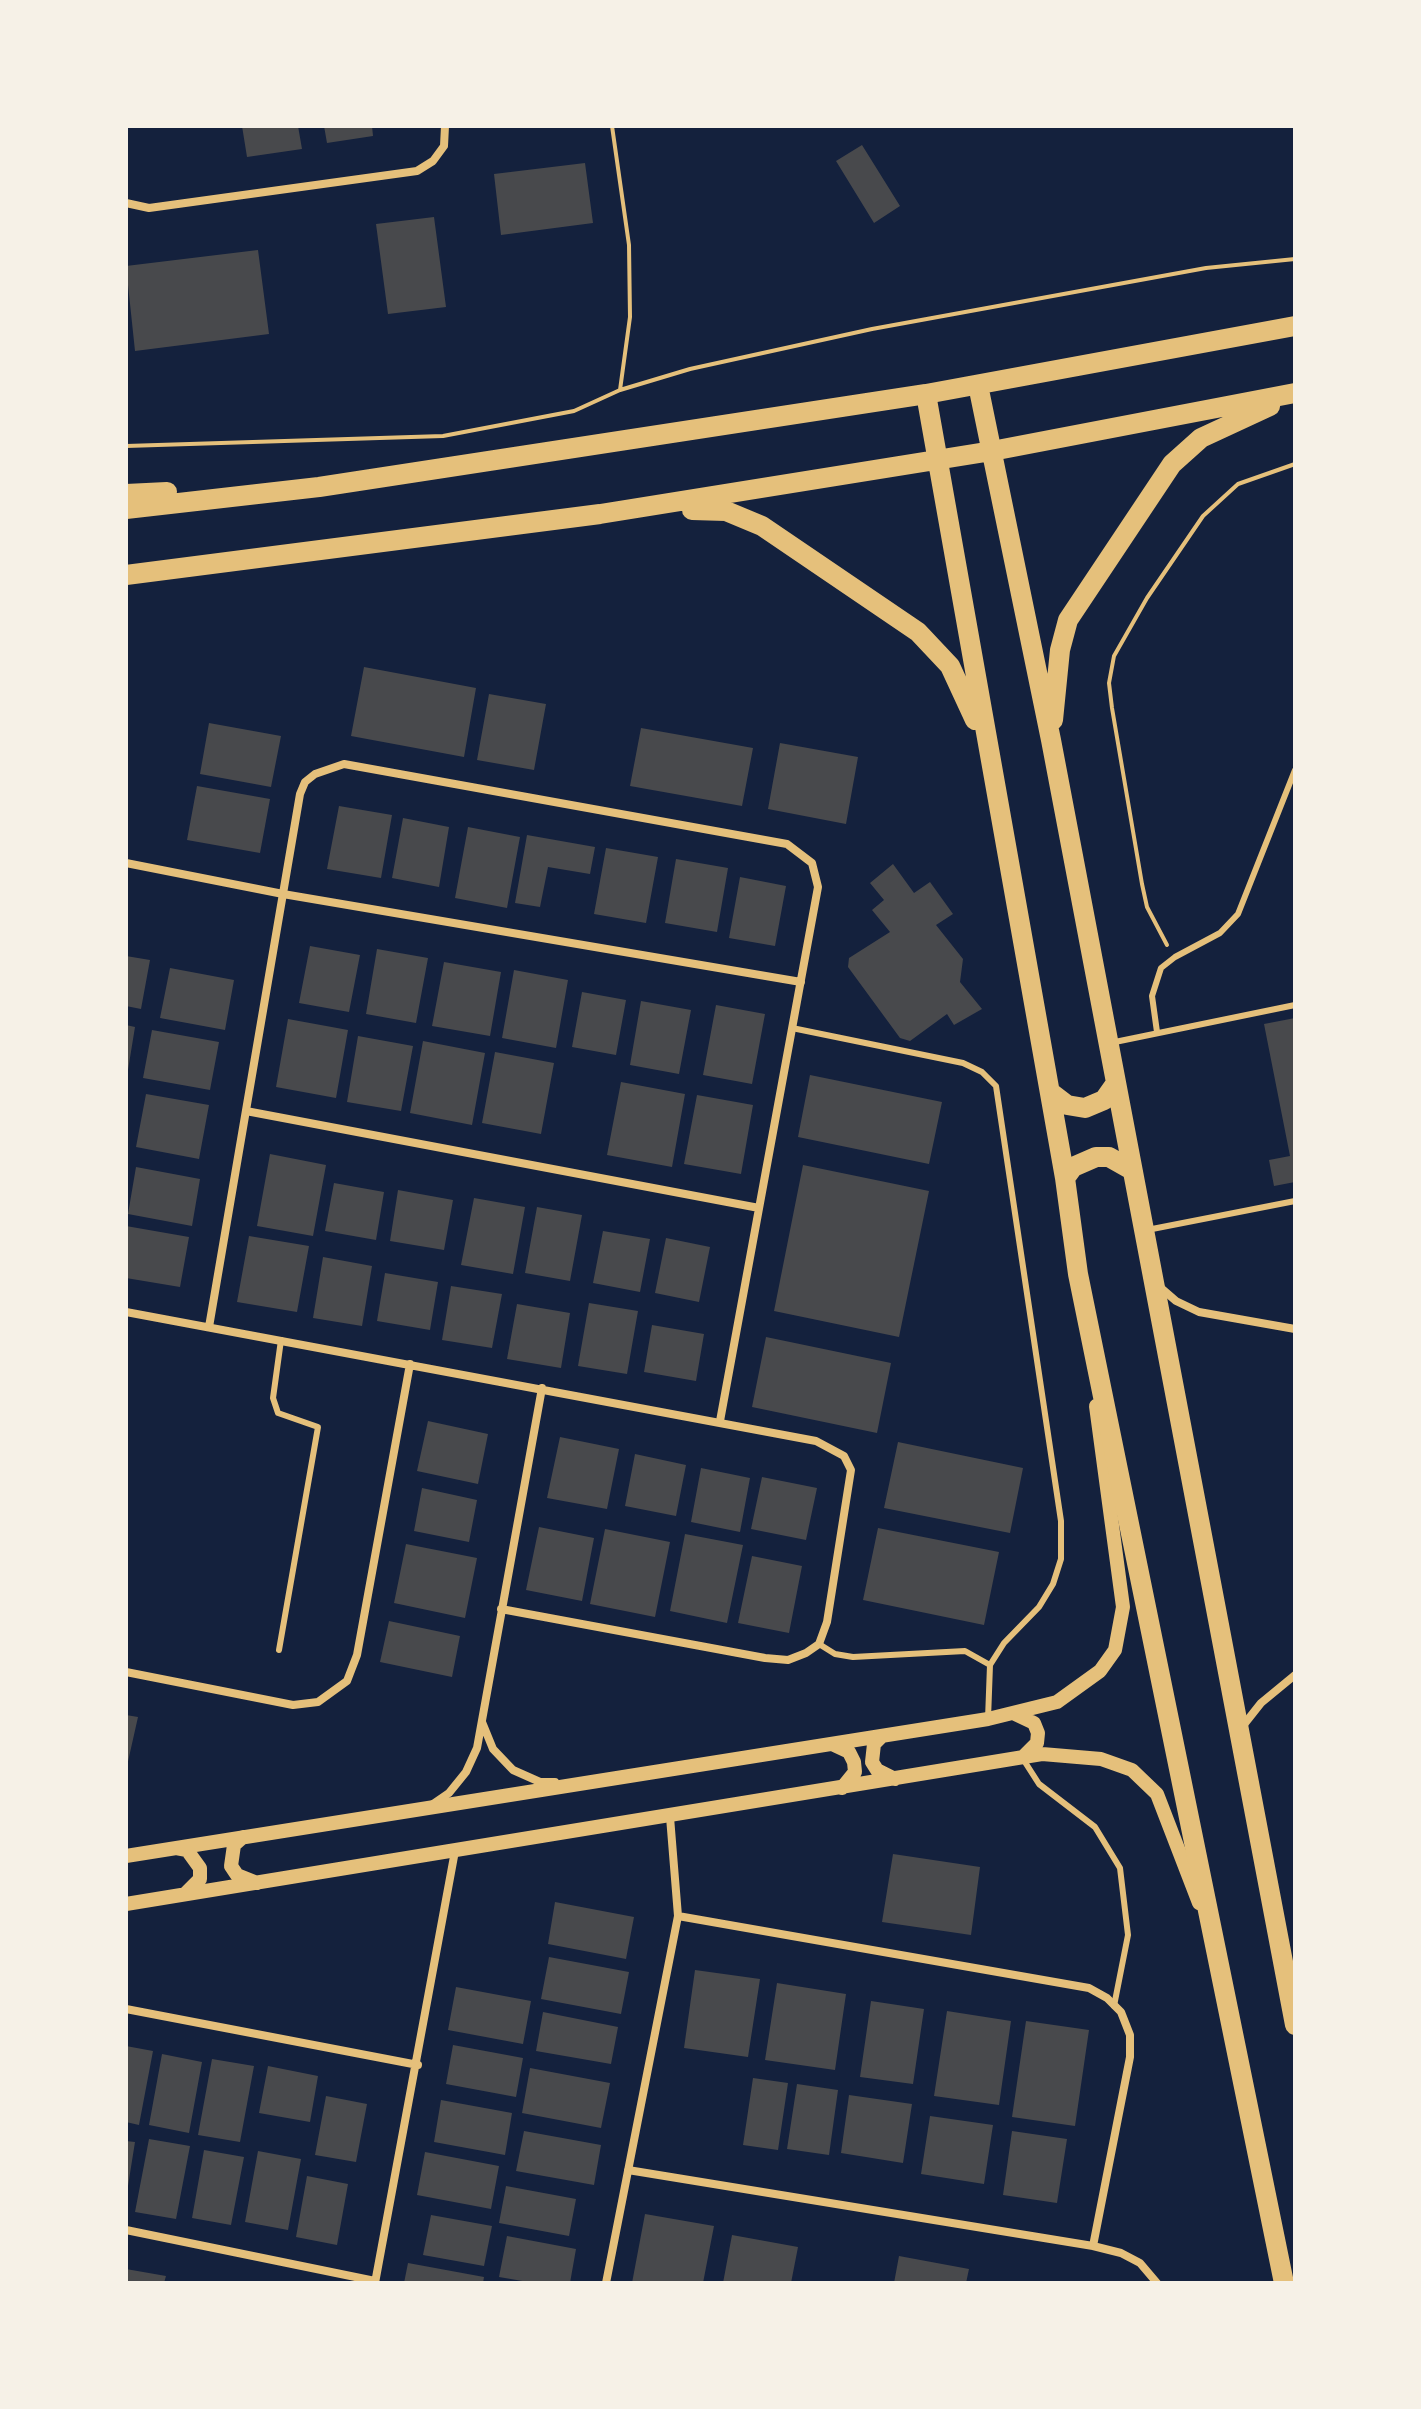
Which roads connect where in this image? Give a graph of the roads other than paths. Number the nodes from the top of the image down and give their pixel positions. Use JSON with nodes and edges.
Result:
{"nodes":[{"id":1,"x":445,"y":126,"type":"edge"},
{"id":2,"x":126,"y":203,"type":"edge"},
{"id":3,"x":1295,"y":326,"type":"edge"},
{"id":4,"x":978,"y":385,"type":"junction"},
{"id":5,"x":926,"y":394,"type":"junction"},
{"id":6,"x":1295,"y":394,"type":"edge"},
{"id":7,"x":992,"y":451,"type":"junction"},
{"id":8,"x":938,"y":460,"type":"junction"},
{"id":9,"x":319,"y":487,"type":"junction"},
{"id":10,"x":126,"y":494,"type":"edge"},
{"id":11,"x":126,"y":509,"type":"edge"},
{"id":12,"x":600,"y":514,"type":"junction"},
{"id":13,"x":126,"y":575,"type":"edge"},
{"id":14,"x":1051,"y":740,"type":"junction"},
{"id":15,"x":988,"y":750,"type":"junction"},
{"id":16,"x":1295,"y":770,"type":"edge"},
{"id":17,"x":126,"y":863,"type":"edge"},
{"id":18,"x":283,"y":894,"type":"junction"},
{"id":19,"x":801,"y":982,"type":"junction"},
{"id":20,"x":1295,"y":1005,"type":"edge"},
{"id":21,"x":792,"y":1028,"type":"junction"},
{"id":22,"x":1157,"y":1032,"type":"junction"},
{"id":23,"x":1107,"y":1044,"type":"junction"},
{"id":24,"x":1116,"y":1083,"type":"junction"},
{"id":25,"x":1050,"y":1092,"type":"junction"},
{"id":26,"x":246,"y":1111,"type":"junction"},
{"id":27,"x":1132,"y":1170,"type":"junction"},
{"id":28,"x":1065,"y":1178,"type":"junction"},
{"id":29,"x":1295,"y":1201,"type":"edge"},
{"id":30,"x":759,"y":1208,"type":"junction"},
{"id":31,"x":1143,"y":1231,"type":"junction"},
{"id":32,"x":1078,"y":1274,"type":"junction"},
{"id":33,"x":1154,"y":1283,"type":"junction"},
{"id":34,"x":126,"y":1312,"type":"edge"},
{"id":35,"x":209,"y":1327,"type":"junction"},
{"id":36,"x":1295,"y":1329,"type":"edge"},
{"id":37,"x":281,"y":1340,"type":"junction"},
{"id":38,"x":410,"y":1364,"type":"junction"},
{"id":39,"x":542,"y":1388,"type":"junction"},
{"id":40,"x":720,"y":1421,"type":"junction"},
{"id":41,"x":501,"y":1609,"type":"junction"},
{"id":42,"x":819,"y":1644,"type":"junction"},
{"id":43,"x":279,"y":1650,"type":"dead end"},
{"id":44,"x":990,"y":1665,"type":"junction"},
{"id":45,"x":126,"y":1672,"type":"edge"},
{"id":46,"x":1295,"y":1675,"type":"edge"},
{"id":47,"x":1015,"y":1714,"type":"junction"},
{"id":48,"x":988,"y":1719,"type":"junction"},
{"id":49,"x":482,"y":1721,"type":"junction"},
{"id":50,"x":1239,"y":1731,"type":"junction"},
{"id":51,"x":882,"y":1736,"type":"junction"},
{"id":52,"x":831,"y":1744,"type":"junction"},
{"id":53,"x":1022,"y":1757,"type":"junction"},
{"id":54,"x":895,"y":1779,"type":"junction"},
{"id":55,"x":570,"y":1783,"type":"junction"},
{"id":56,"x":842,"y":1788,"type":"junction"},
{"id":57,"x":427,"y":1809,"type":"junction"},
{"id":58,"x":670,"y":1817,"type":"junction"},
{"id":59,"x":244,"y":1836,"type":"junction"},
{"id":60,"x":176,"y":1848,"type":"junction"},
{"id":61,"x":455,"y":1851,"type":"junction"},
{"id":62,"x":126,"y":1856,"type":"edge"},
{"id":63,"x":258,"y":1883,"type":"junction"},
{"id":64,"x":184,"y":1894,"type":"junction"},
{"id":65,"x":126,"y":1904,"type":"edge"},
{"id":66,"x":678,"y":1916,"type":"junction"},
{"id":67,"x":1220,"y":1956,"type":"junction"},
{"id":68,"x":1114,"y":2006,"type":"junction"},
{"id":69,"x":126,"y":2009,"type":"edge"},
{"id":70,"x":1295,"y":2025,"type":"edge"},
{"id":71,"x":418,"y":2065,"type":"junction"},
{"id":72,"x":628,"y":2170,"type":"junction"},
{"id":73,"x":126,"y":2230,"type":"edge"},
{"id":74,"x":1093,"y":2246,"type":"junction"},
{"id":75,"x":375,"y":2282,"type":"edge"},
{"id":76,"x":606,"y":2283,"type":"edge"},
{"id":77,"x":1157,"y":2283,"type":"edge"},
{"id":78,"x":1284,"y":2283,"type":"edge"}],
"edges":[{"from":1,"to":2,"type":"street"},
{"from":3,"to":4,"type":"main road"},
{"from":4,"to":5,"type":"main road"},
{"from":4,"to":7,"type":"main road"},
{"from":5,"to":8,"type":"main road"},
{"from":5,"to":9,"type":"main road"},
{"from":6,"to":7,"type":"main road"},
{"from":6,"to":14,"type":"main road"},
{"from":7,"to":8,"type":"main road"},
{"from":7,"to":14,"type":"main road"},
{"from":8,"to":12,"type":"main road"},
{"from":8,"to":15,"type":"main road"},
{"from":9,"to":10,"type":"main road"},
{"from":9,"to":11,"type":"main road"},
{"from":12,"to":13,"type":"main road"},
{"from":12,"to":15,"type":"main road"},
{"from":14,"to":23,"type":"main road"},
{"from":15,"to":25,"type":"main road"},
{"from":16,"to":22,"type":"lane"},
{"from":17,"to":18,"type":"street"},
{"from":18,"to":19,"type":"street"},
{"from":18,"to":19,"type":"street"},
{"from":18,"to":26,"type":"street"},
{"from":19,"to":21,"type":"street"},
{"from":20,"to":22,"type":"lane"},
{"from":21,"to":30,"type":"street"},
{"from":21,"to":44,"type":"lane"},
{"from":22,"to":23,"type":"lane"},
{"from":23,"to":24,"type":"main road"},
{"from":24,"to":25,"type":"main road"},
{"from":24,"to":27,"type":"main road"},
{"from":25,"to":28,"type":"main road"},
{"from":26,"to":30,"type":"street"},
{"from":26,"to":35,"type":"street"},
{"from":27,"to":28,"type":"main road"},
{"from":27,"to":31,"type":"main road"},
{"from":28,"to":32,"type":"main road"},
{"from":29,"to":31,"type":"lane"},
{"from":30,"to":40,"type":"street"},
{"from":31,"to":33,"type":"main road"},
{"from":32,"to":47,"type":"street"},
{"from":32,"to":67,"type":"main road"},
{"from":33,"to":36,"type":"street"},
{"from":33,"to":50,"type":"main road"},
{"from":34,"to":35,"type":"street"},
{"from":35,"to":37,"type":"street"},
{"from":37,"to":38,"type":"street"},
{"from":37,"to":43,"type":"lane"},
{"from":38,"to":39,"type":"street"},
{"from":38,"to":45,"type":"street"},
{"from":39,"to":40,"type":"street"},
{"from":39,"to":41,"type":"street"},
{"from":40,"to":42,"type":"street"},
{"from":41,"to":42,"type":"street"},
{"from":41,"to":49,"type":"street"},
{"from":42,"to":44,"type":"lane"},
{"from":44,"to":48,"type":"lane"},
{"from":46,"to":50,"type":"street"},
{"from":47,"to":48,"type":"street"},
{"from":47,"to":53,"type":"street"},
{"from":48,"to":51,"type":"street"},
{"from":49,"to":55,"type":"street"},
{"from":49,"to":57,"type":"street"},
{"from":50,"to":70,"type":"main road"},
{"from":51,"to":52,"type":"street"},
{"from":51,"to":54,"type":"street"},
{"from":52,"to":55,"type":"street"},
{"from":52,"to":56,"type":"street"},
{"from":53,"to":54,"type":"street"},
{"from":53,"to":67,"type":"street"},
{"from":53,"to":68,"type":"lane"},
{"from":54,"to":56,"type":"street"},
{"from":55,"to":57,"type":"street"},
{"from":56,"to":58,"type":"street"},
{"from":57,"to":59,"type":"street"},
{"from":58,"to":61,"type":"street"},
{"from":58,"to":66,"type":"street"},
{"from":59,"to":60,"type":"street"},
{"from":59,"to":63,"type":"street"},
{"from":60,"to":62,"type":"street"},
{"from":60,"to":64,"type":"street"},
{"from":61,"to":63,"type":"street"},
{"from":61,"to":71,"type":"street"},
{"from":63,"to":64,"type":"street"},
{"from":64,"to":65,"type":"street"},
{"from":66,"to":68,"type":"street"},
{"from":66,"to":72,"type":"street"},
{"from":67,"to":78,"type":"main road"},
{"from":68,"to":74,"type":"street"},
{"from":69,"to":71,"type":"street"},
{"from":71,"to":75,"type":"street"},
{"from":72,"to":74,"type":"street"},
{"from":72,"to":76,"type":"street"},
{"from":73,"to":75,"type":"street"},
{"from":74,"to":77,"type":"street"}]}
